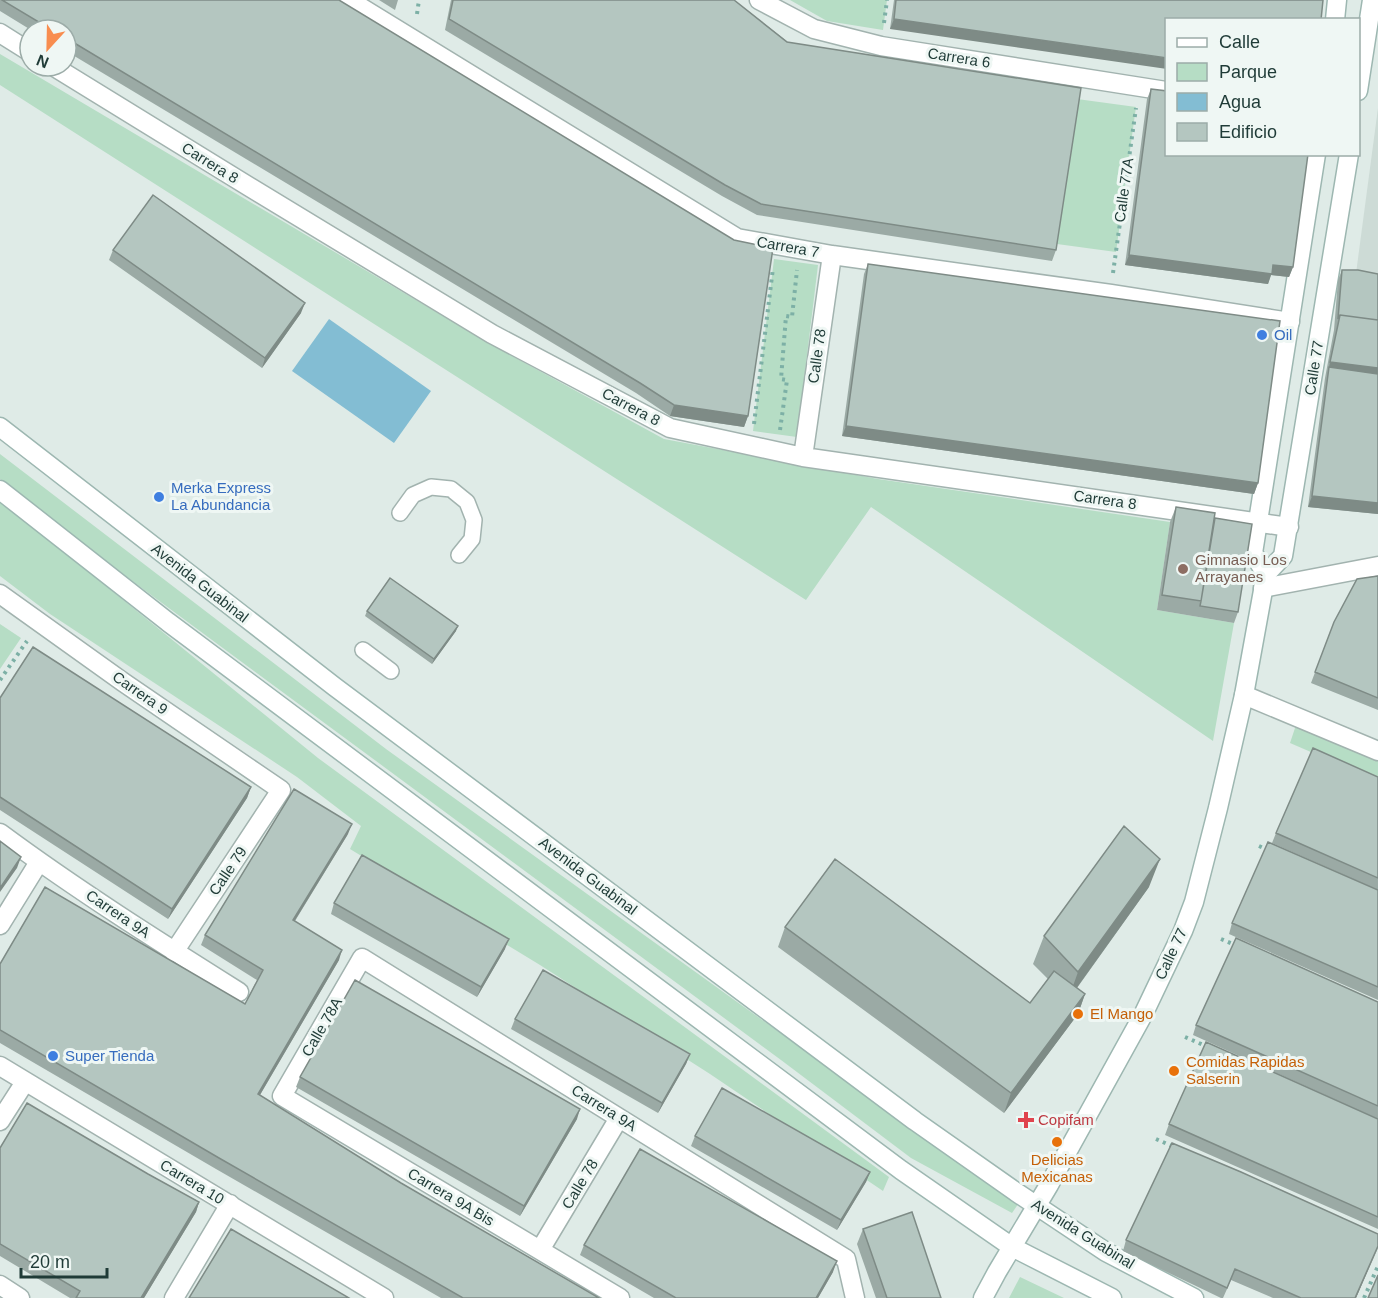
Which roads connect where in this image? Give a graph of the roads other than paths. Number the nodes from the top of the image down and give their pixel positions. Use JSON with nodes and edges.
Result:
{"nodes":[{"id":1,"x":349,"y":0,"type":"edge"},
{"id":2,"x":759,"y":0,"type":"edge"},
{"id":3,"x":1337,"y":0,"type":"edge"},
{"id":4,"x":1372,"y":0,"type":"edge"},
{"id":5,"x":1335,"y":18,"type":"edge"},
{"id":6,"x":0,"y":33,"type":"edge"},
{"id":7,"x":18,"y":44,"type":"edge"},
{"id":8,"x":72,"y":78,"type":"edge"},
{"id":9,"x":1360,"y":84,"type":"edge"},
{"id":10,"x":1165,"y":91,"type":"edge"},
{"id":11,"x":1316,"y":156,"type":"edge"},
{"id":12,"x":1348,"y":156,"type":"edge"},
{"id":13,"x":832,"y":255,"type":"junction"},
{"id":14,"x":1290,"y":322,"type":"junction"},
{"id":15,"x":0,"y":427,"type":"edge"},
{"id":16,"x":803,"y":458,"type":"junction"},
{"id":17,"x":0,"y":490,"type":"edge"},
{"id":18,"x":400,"y":513,"type":"dead end"},
{"id":19,"x":1258,"y":522,"type":"junction"},
{"id":20,"x":1289,"y":527,"type":"junction"},
{"id":21,"x":459,"y":555,"type":"dead end"},
{"id":22,"x":1378,"y":566,"type":"edge"},
{"id":23,"x":1265,"y":581,"type":"junction"},
{"id":24,"x":0,"y":594,"type":"edge"},
{"id":25,"x":363,"y":650,"type":"dead end"},
{"id":26,"x":391,"y":671,"type":"dead end"},
{"id":27,"x":1244,"y":695,"type":"junction"},
{"id":28,"x":1378,"y":751,"type":"edge"},
{"id":29,"x":281,"y":790,"type":"joint"},
{"id":30,"x":0,"y":833,"type":"edge"},
{"id":31,"x":39,"y":862,"type":"junction"},
{"id":32,"x":0,"y":925,"type":"edge"},
{"id":33,"x":174,"y":951,"type":"junction"},
{"id":34,"x":362,"y":958,"type":"joint"},
{"id":35,"x":239,"y":992,"type":"dead end"},
{"id":36,"x":0,"y":1066,"type":"edge"},
{"id":37,"x":25,"y":1083,"type":"junction"},
{"id":38,"x":282,"y":1096,"type":"joint"},
{"id":39,"x":620,"y":1118,"type":"junction"},
{"id":40,"x":0,"y":1121,"type":"edge"},
{"id":41,"x":230,"y":1204,"type":"junction"},
{"id":42,"x":1037,"y":1206,"type":"junction"},
{"id":43,"x":1012,"y":1247,"type":"junction"},
{"id":44,"x":540,"y":1250,"type":"junction"},
{"id":45,"x":0,"y":1286,"type":"edge"},
{"id":46,"x":20,"y":1298,"type":"edge"},
{"id":47,"x":174,"y":1298,"type":"edge"},
{"id":48,"x":384,"y":1298,"type":"edge"},
{"id":49,"x":620,"y":1298,"type":"edge"},
{"id":50,"x":855,"y":1298,"type":"edge"},
{"id":51,"x":983,"y":1298,"type":"edge"},
{"id":52,"x":1112,"y":1298,"type":"edge"},
{"id":53,"x":1194,"y":1298,"type":"edge"}],
"edges":[{"from":1,"to":13,"type":"street","name":"Carrera 7"},
{"from":2,"to":10,"type":"street","name":"Carrera 6"},
{"from":3,"to":5,"type":"street"},
{"from":4,"to":9,"type":"street"},
{"from":6,"to":7,"type":"street"},
{"from":8,"to":16,"type":"street","name":"Carrera 8"},
{"from":11,"to":14,"type":"street","name":"Calle 77"},
{"from":12,"to":20,"type":"street","name":"Calle 77"},
{"from":13,"to":14,"type":"street","name":"Carrera 7"},
{"from":13,"to":16,"type":"street","name":"Calle 78"},
{"from":14,"to":19,"type":"street","name":"Calle 77"},
{"from":15,"to":42,"type":"street","name":"Avenida Guabinal"},
{"from":16,"to":19,"type":"street","name":"Carrera 8"},
{"from":17,"to":43,"type":"street"},
{"from":18,"to":21,"type":"lane"},
{"from":19,"to":20,"type":"street","name":"Carrera 8"},
{"from":19,"to":23,"type":"street","name":"Calle 77"},
{"from":20,"to":23,"type":"street","name":"Calle 77"},
{"from":22,"to":23,"type":"street"},
{"from":23,"to":27,"type":"street","name":"Calle 77"},
{"from":24,"to":29,"type":"street","name":"Carrera 9"},
{"from":25,"to":26,"type":"lane"},
{"from":27,"to":28,"type":"street"},
{"from":27,"to":42,"type":"street","name":"Calle 77"},
{"from":29,"to":33,"type":"street","name":"Calle 79"},
{"from":30,"to":31,"type":"street","name":"Carrera 9A"},
{"from":31,"to":32,"type":"street"},
{"from":31,"to":33,"type":"street","name":"Carrera 9A"},
{"from":33,"to":35,"type":"street","name":"Carrera 9A"},
{"from":34,"to":38,"type":"street","name":"Calle 78A"},
{"from":34,"to":39,"type":"street","name":"Carrera 9A"},
{"from":36,"to":37,"type":"street","name":"Carrera 10"},
{"from":37,"to":40,"type":"street"},
{"from":37,"to":41,"type":"street","name":"Carrera 10"},
{"from":38,"to":44,"type":"street","name":"Carrera 9A Bis"},
{"from":39,"to":44,"type":"street","name":"Calle 78"},
{"from":39,"to":50,"type":"street","name":"Carrera 9A"},
{"from":41,"to":47,"type":"street"},
{"from":41,"to":48,"type":"street","name":"Carrera 10"},
{"from":42,"to":43,"type":"street","name":"Calle 77"},
{"from":42,"to":53,"type":"street","name":"Avenida Guabinal"},
{"from":43,"to":51,"type":"street","name":"Calle 77"},
{"from":43,"to":52,"type":"street"},
{"from":44,"to":49,"type":"street","name":"Carrera 9A Bis"},
{"from":45,"to":46,"type":"street"}]}
